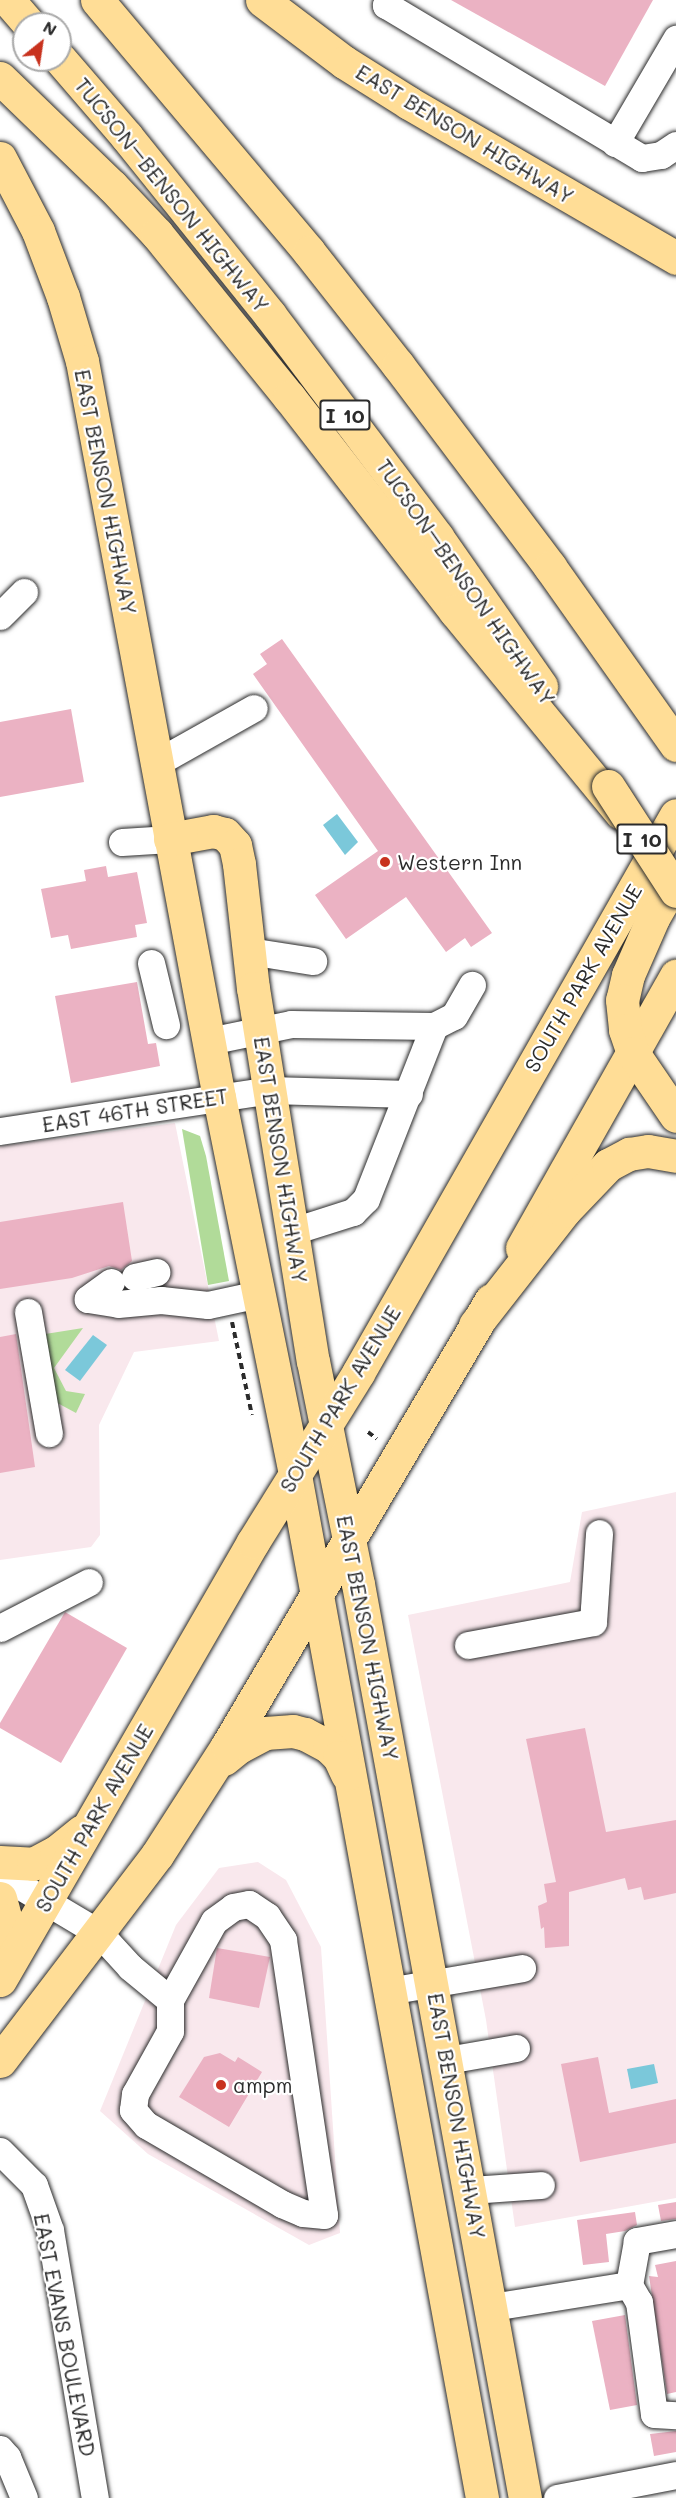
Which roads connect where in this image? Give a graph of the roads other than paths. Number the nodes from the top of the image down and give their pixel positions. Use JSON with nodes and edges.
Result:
{"nodes":[{"id":1,"x":8,"y":0,"type":"edge"},
{"id":2,"x":97,"y":0,"type":"edge"},
{"id":3,"x":116,"y":0,"type":"edge"},
{"id":4,"x":262,"y":0,"type":"edge"},
{"id":5,"x":384,"y":2,"type":"edge"},
{"id":6,"x":18,"y":12,"type":"edge"},
{"id":7,"x":676,"y":39,"type":"edge"},
{"id":8,"x":70,"y":72,"type":"edge"},
{"id":9,"x":0,"y":78,"type":"edge"},
{"id":10,"x":219,"y":142,"type":"junction"},
{"id":11,"x":615,"y":143,"type":"junction"},
{"id":12,"x":676,"y":145,"type":"edge"},
{"id":13,"x":0,"y":158,"type":"edge"},
{"id":14,"x":676,"y":258,"type":"edge"},
{"id":15,"x":24,"y":592,"type":"dead end"},
{"id":16,"x":0,"y":616,"type":"edge"},
{"id":17,"x":254,"y":708,"type":"dead end"},
{"id":18,"x":652,"y":710,"type":"junction"},
{"id":19,"x":676,"y":739,"type":"edge"},
{"id":20,"x":676,"y":745,"type":"edge"},
{"id":21,"x":156,"y":763,"type":"junction"},
{"id":22,"x":606,"y":789,"type":"junction"},
{"id":23,"x":676,"y":815,"type":"edge"},
{"id":24,"x":171,"y":839,"type":"junction"},
{"id":25,"x":122,"y":842,"type":"dead end"},
{"id":26,"x":676,"y":878,"type":"edge"},
{"id":27,"x":676,"y":891,"type":"edge"},
{"id":28,"x":249,"y":951,"type":"junction"},
{"id":29,"x":313,"y":961,"type":"dead end"},
{"id":30,"x":151,"y":963,"type":"dead end"},
{"id":31,"x":676,"y":976,"type":"edge"},
{"id":32,"x":472,"y":985,"type":"dead end"},
{"id":33,"x":166,"y":1025,"type":"dead end"},
{"id":34,"x":434,"y":1026,"type":"junction"},
{"id":35,"x":260,"y":1030,"type":"junction"},
{"id":36,"x":209,"y":1041,"type":"junction"},
{"id":37,"x":633,"y":1053,"type":"junction"},
{"id":38,"x":270,"y":1090,"type":"junction"},
{"id":39,"x":409,"y":1094,"type":"junction"},
{"id":40,"x":219,"y":1097,"type":"junction"},
{"id":41,"x":676,"y":1116,"type":"edge"},
{"id":42,"x":0,"y":1131,"type":"edge"},
{"id":43,"x":676,"y":1156,"type":"edge"},
{"id":44,"x":293,"y":1231,"type":"junction"},
{"id":45,"x":134,"y":1277,"type":"dead end"},
{"id":46,"x":243,"y":1298,"type":"junction"},
{"id":47,"x":28,"y":1312,"type":"dead end"},
{"id":48,"x":475,"y":1325,"type":"junction"},
{"id":49,"x":326,"y":1425,"type":"junction"},
{"id":50,"x":49,"y":1433,"type":"dead end"},
{"id":51,"x":295,"y":1475,"type":"junction"},
{"id":52,"x":598,"y":1533,"type":"dead end"},
{"id":53,"x":349,"y":1539,"type":"junction"},
{"id":54,"x":89,"y":1582,"type":"dead end"},
{"id":55,"x":316,"y":1596,"type":"junction"},
{"id":56,"x":0,"y":1628,"type":"edge"},
{"id":57,"x":468,"y":1645,"type":"dead end"},
{"id":58,"x":206,"y":1778,"type":"junction"},
{"id":59,"x":352,"y":1791,"type":"junction"},
{"id":60,"x":90,"y":1825,"type":"junction"},
{"id":61,"x":0,"y":1862,"type":"edge"},
{"id":62,"x":0,"y":1874,"type":"edge"},
{"id":63,"x":0,"y":1898,"type":"edge"},
{"id":64,"x":46,"y":1902,"type":"junction"},
{"id":65,"x":99,"y":1933,"type":"junction"},
{"id":66,"x":0,"y":1961,"type":"edge"},
{"id":67,"x":522,"y":1968,"type":"dead end"},
{"id":68,"x":0,"y":1980,"type":"edge"},
{"id":69,"x":433,"y":1984,"type":"junction"},
{"id":70,"x":388,"y":1991,"type":"junction"},
{"id":71,"x":170,"y":2000,"type":"junction"},
{"id":72,"x":516,"y":2048,"type":"dead end"},
{"id":73,"x":447,"y":2060,"type":"junction"},
{"id":74,"x":0,"y":2061,"type":"edge"},
{"id":75,"x":0,"y":2151,"type":"edge"},
{"id":76,"x":541,"y":2185,"type":"dead end"},
{"id":77,"x":470,"y":2190,"type":"junction"},
{"id":78,"x":676,"y":2234,"type":"edge"},
{"id":79,"x":629,"y":2285,"type":"junction"},
{"id":80,"x":492,"y":2307,"type":"junction"},
{"id":81,"x":676,"y":2415,"type":"edge"},
{"id":82,"x":511,"y":2418,"type":"junction"},
{"id":83,"x":468,"y":2424,"type":"junction"},
{"id":84,"x":0,"y":2454,"type":"edge"},
{"id":85,"x":676,"y":2475,"type":"edge"},
{"id":86,"x":24,"y":2498,"type":"edge"},
{"id":87,"x":95,"y":2498,"type":"edge"},
{"id":88,"x":482,"y":2498,"type":"edge"},
{"id":89,"x":525,"y":2498,"type":"edge"},
{"id":90,"x":557,"y":2498,"type":"edge"}],
"edges":[{"from":1,"to":6,"type":"main road"},
{"from":2,"to":10,"type":"main road"},
{"from":3,"to":10,"type":"main road"},
{"from":4,"to":14,"type":"main road","name":"EAST BENSON HIGHWAY"},
{"from":5,"to":11,"type":"street"},
{"from":7,"to":11,"type":"street"},
{"from":8,"to":22,"type":"main road","name":"TUCSON–BENSON HIGHWAY","number":"I 10"},
{"from":9,"to":22,"type":"main road"},
{"from":10,"to":18,"type":"main road"},
{"from":11,"to":12,"type":"street"},
{"from":13,"to":21,"type":"main road","name":"EAST BENSON HIGHWAY"},
{"from":15,"to":16,"type":"street"},
{"from":17,"to":21,"type":"street"},
{"from":18,"to":19,"type":"main road"},
{"from":18,"to":20,"type":"main road"},
{"from":21,"to":24,"type":"main road","name":"EAST BENSON HIGHWAY"},
{"from":22,"to":27,"type":"main road","name":"TUCSON–BENSON HIGHWAY","number":"I 10","bridge":true},
{"from":23,"to":49,"type":"main road","name":"SOUTH PARK AVENUE"},
{"from":24,"to":25,"type":"street"},
{"from":24,"to":28,"type":"main road","name":"EAST BENSON HIGHWAY"},
{"from":24,"to":36,"type":"main road","name":"EAST BENSON HIGHWAY"},
{"from":26,"to":37,"type":"main road"},
{"from":28,"to":29,"type":"street"},
{"from":28,"to":35,"type":"main road","name":"EAST BENSON HIGHWAY"},
{"from":30,"to":33,"type":"street"},
{"from":31,"to":37,"type":"main road"},
{"from":32,"to":34,"type":"street"},
{"from":34,"to":35,"type":"street"},
{"from":34,"to":39,"type":"street"},
{"from":35,"to":36,"type":"street"},
{"from":35,"to":38,"type":"main road","name":"EAST BENSON HIGHWAY"},
{"from":36,"to":40,"type":"main road","name":"EAST BENSON HIGHWAY"},
{"from":37,"to":41,"type":"main road"},
{"from":37,"to":48,"type":"main road"},
{"from":38,"to":39,"type":"street","name":"EAST 46TH STREET"},
{"from":38,"to":40,"type":"street","name":"EAST 46TH STREET"},
{"from":38,"to":44,"type":"main road","name":"EAST BENSON HIGHWAY"},
{"from":39,"to":44,"type":"street"},
{"from":40,"to":42,"type":"street","name":"EAST 46TH STREET"},
{"from":40,"to":46,"type":"main road","name":"EAST BENSON HIGHWAY"},
{"from":43,"to":48,"type":"main road"},
{"from":44,"to":49,"type":"main road","name":"EAST BENSON HIGHWAY"},
{"from":45,"to":46,"type":"street"},
{"from":46,"to":51,"type":"main road","name":"EAST BENSON HIGHWAY"},
{"from":47,"to":50,"type":"street"},
{"from":48,"to":53,"type":"main road"},
{"from":49,"to":51,"type":"main road","name":"SOUTH PARK AVENUE"},
{"from":49,"to":53,"type":"main road","name":"EAST BENSON HIGHWAY"},
{"from":51,"to":55,"type":"main road","name":"EAST BENSON HIGHWAY"},
{"from":51,"to":60,"type":"main road","name":"SOUTH PARK AVENUE"},
{"from":52,"to":57,"type":"street"},
{"from":53,"to":55,"type":"main road"},
{"from":53,"to":69,"type":"main road","name":"EAST BENSON HIGHWAY"},
{"from":54,"to":56,"type":"street"},
{"from":55,"to":58,"type":"main road"},
{"from":55,"to":59,"type":"main road","name":"EAST BENSON HIGHWAY"},
{"from":58,"to":59,"type":"main road"},
{"from":58,"to":65,"type":"main road"},
{"from":59,"to":70,"type":"main road","name":"EAST BENSON HIGHWAY"},
{"from":60,"to":61,"type":"main road"},
{"from":60,"to":64,"type":"main road","name":"SOUTH PARK AVENUE"},
{"from":62,"to":64,"type":"street"},
{"from":63,"to":66,"type":"main road"},
{"from":64,"to":65,"type":"street"},
{"from":64,"to":68,"type":"main road","name":"SOUTH PARK AVENUE"},
{"from":65,"to":71,"type":"street"},
{"from":65,"to":74,"type":"main road"},
{"from":67,"to":69,"type":"street"},
{"from":69,"to":70,"type":"street"},
{"from":69,"to":73,"type":"main road","name":"EAST BENSON HIGHWAY"},
{"from":70,"to":83,"type":"main road","name":"EAST BENSON HIGHWAY"},
{"from":71,"to":71,"type":"street"},
{"from":72,"to":73,"type":"street"},
{"from":73,"to":77,"type":"main road","name":"EAST BENSON HIGHWAY"},
{"from":75,"to":87,"type":"street","name":"EAST EVANS BOULEVARD"},
{"from":76,"to":77,"type":"street"},
{"from":77,"to":80,"type":"main road","name":"EAST BENSON HIGHWAY"},
{"from":78,"to":79,"type":"street"},
{"from":79,"to":80,"type":"street"},
{"from":79,"to":81,"type":"street"},
{"from":80,"to":82,"type":"main road","name":"EAST BENSON HIGHWAY"},
{"from":82,"to":83,"type":"main road"},
{"from":82,"to":89,"type":"main road","name":"EAST BENSON HIGHWAY"},
{"from":83,"to":88,"type":"main road","name":"EAST BENSON HIGHWAY"},
{"from":84,"to":86,"type":"street"},
{"from":85,"to":90,"type":"street"}]}
